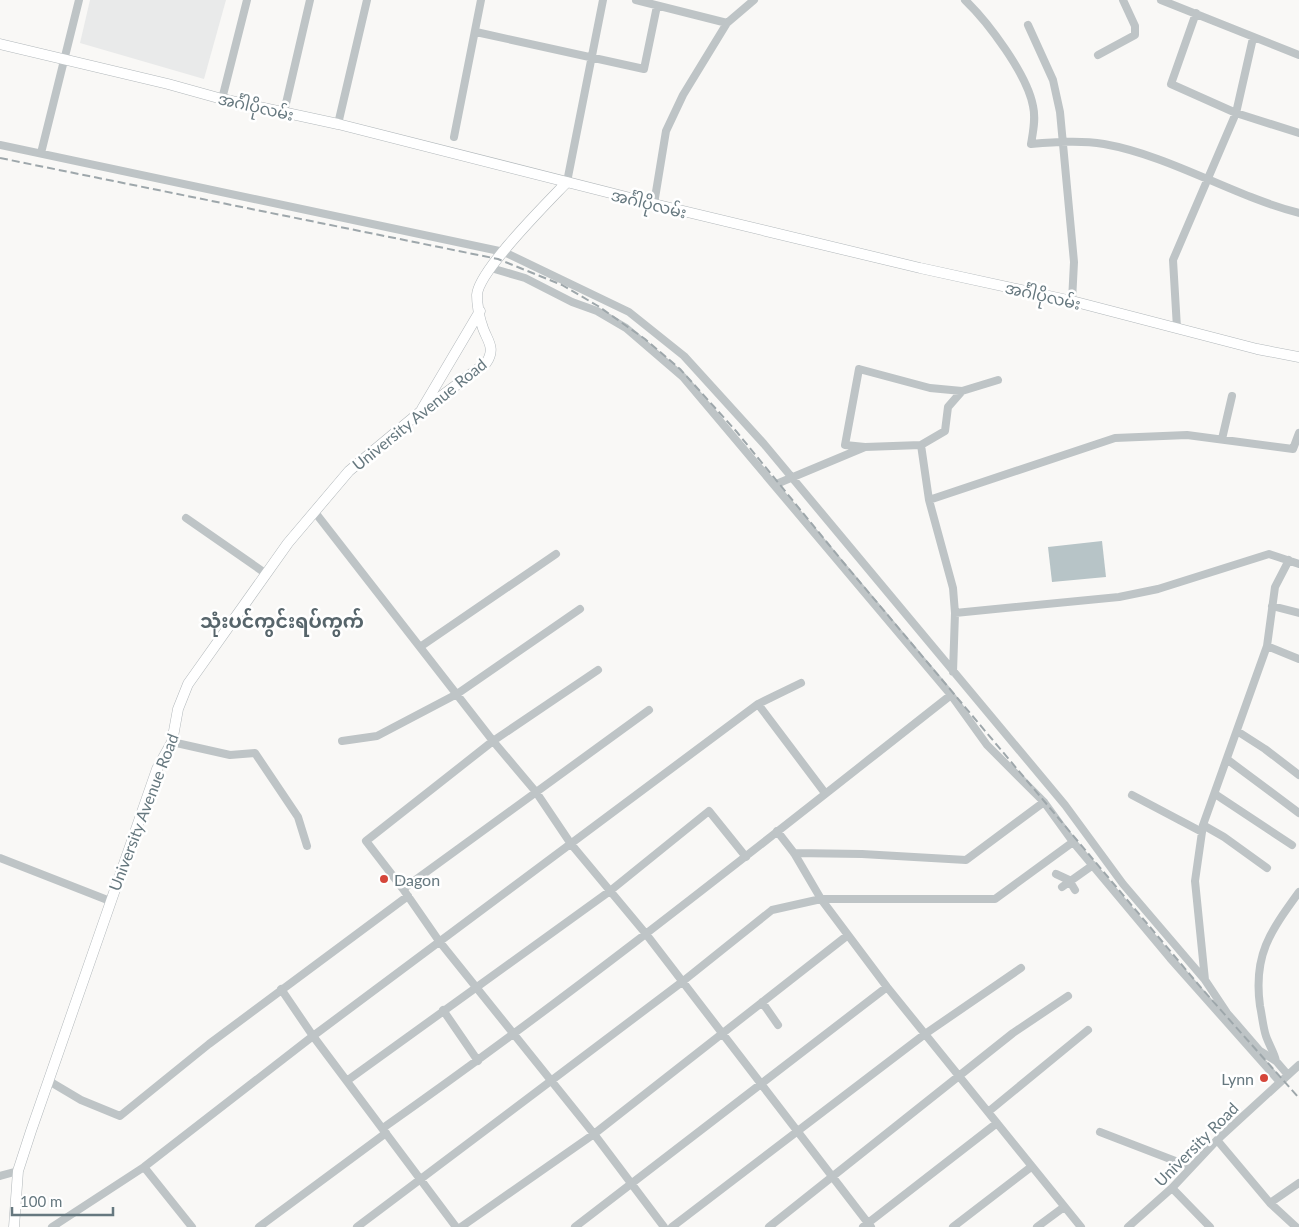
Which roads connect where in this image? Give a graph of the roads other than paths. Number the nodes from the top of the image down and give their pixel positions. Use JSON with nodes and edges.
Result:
{"nodes":[{"id":1,"x":80,"y":0,"type":"edge"},
{"id":2,"x":247,"y":0,"type":"edge"},
{"id":3,"x":310,"y":0,"type":"edge"},
{"id":4,"x":367,"y":0,"type":"edge"},
{"id":5,"x":481,"y":0,"type":"edge"},
{"id":6,"x":603,"y":0,"type":"edge"},
{"id":7,"x":636,"y":0,"type":"edge"},
{"id":8,"x":754,"y":0,"type":"edge"},
{"id":9,"x":965,"y":0,"type":"edge"},
{"id":10,"x":1123,"y":0,"type":"edge"},
{"id":11,"x":1161,"y":0,"type":"edge"},
{"id":12,"x":657,"y":6,"type":"junction"},
{"id":13,"x":1196,"y":13,"type":"junction"},
{"id":14,"x":727,"y":23,"type":"junction"},
{"id":15,"x":1028,"y":25,"type":"dead end"},
{"id":16,"x":476,"y":32,"type":"junction"},
{"id":17,"x":1254,"y":38,"type":"junction"},
{"id":18,"x":0,"y":44,"type":"edge"},
{"id":19,"x":1098,"y":55,"type":"dead end"},
{"id":20,"x":1299,"y":55,"type":"edge"},
{"id":21,"x":592,"y":56,"type":"junction"},
{"id":22,"x":65,"y":60,"type":"junction"},
{"id":23,"x":222,"y":99,"type":"junction"},
{"id":24,"x":284,"y":112,"type":"junction"},
{"id":25,"x":1236,"y":113,"type":"junction"},
{"id":26,"x":338,"y":124,"type":"junction"},
{"id":27,"x":1299,"y":133,"type":"edge"},
{"id":28,"x":454,"y":137,"type":"dead end"},
{"id":29,"x":1063,"y":141,"type":"junction"},
{"id":30,"x":0,"y":145,"type":"edge"},
{"id":31,"x":41,"y":153,"type":"junction"},
{"id":32,"x":1207,"y":178,"type":"junction"},
{"id":33,"x":567,"y":182,"type":"junction"},
{"id":34,"x":654,"y":204,"type":"junction"},
{"id":35,"x":1299,"y":213,"type":"edge"},
{"id":36,"x":504,"y":252,"type":"junction"},
{"id":37,"x":491,"y":268,"type":"junction"},
{"id":38,"x":1072,"y":301,"type":"junction"},
{"id":39,"x":480,"y":311,"type":"junction"},
{"id":40,"x":1177,"y":328,"type":"junction"},
{"id":41,"x":1299,"y":357,"type":"edge"},
{"id":42,"x":998,"y":380,"type":"dead end"},
{"id":43,"x":962,"y":392,"type":"junction"},
{"id":44,"x":1232,"y":396,"type":"dead end"},
{"id":45,"x":420,"y":412,"type":"junction"},
{"id":46,"x":1299,"y":433,"type":"edge"},
{"id":47,"x":1222,"y":439,"type":"junction"},
{"id":48,"x":921,"y":445,"type":"junction"},
{"id":49,"x":866,"y":447,"type":"junction"},
{"id":50,"x":793,"y":477,"type":"junction"},
{"id":51,"x":774,"y":485,"type":"junction"},
{"id":52,"x":929,"y":500,"type":"junction"},
{"id":53,"x":314,"y":510,"type":"junction"},
{"id":54,"x":186,"y":518,"type":"dead end"},
{"id":55,"x":556,"y":554,"type":"dead end"},
{"id":56,"x":1289,"y":560,"type":"junction"},
{"id":57,"x":1299,"y":564,"type":"edge"},
{"id":58,"x":265,"y":573,"type":"junction"},
{"id":59,"x":1272,"y":606,"type":"junction"},
{"id":60,"x":580,"y":609,"type":"dead end"},
{"id":61,"x":955,"y":613,"type":"junction"},
{"id":62,"x":1299,"y":613,"type":"edge"},
{"id":63,"x":1267,"y":646,"type":"junction"},
{"id":64,"x":420,"y":647,"type":"junction"},
{"id":65,"x":1299,"y":659,"type":"edge"},
{"id":66,"x":598,"y":670,"type":"dead end"},
{"id":67,"x":953,"y":672,"type":"junction"},
{"id":68,"x":801,"y":683,"type":"dead end"},
{"id":69,"x":457,"y":694,"type":"junction"},
{"id":70,"x":951,"y":695,"type":"junction"},
{"id":71,"x":758,"y":704,"type":"junction"},
{"id":72,"x":649,"y":710,"type":"dead end"},
{"id":73,"x":1237,"y":731,"type":"junction"},
{"id":74,"x":493,"y":740,"type":"junction"},
{"id":75,"x":342,"y":741,"type":"dead end"},
{"id":76,"x":172,"y":742,"type":"junction"},
{"id":77,"x":1228,"y":760,"type":"junction"},
{"id":78,"x":1299,"y":775,"type":"edge"},
{"id":79,"x":536,"y":792,"type":"junction"},
{"id":80,"x":825,"y":793,"type":"junction"},
{"id":81,"x":1215,"y":794,"type":"junction"},
{"id":82,"x":1132,"y":795,"type":"dead end"},
{"id":83,"x":1044,"y":802,"type":"junction"},
{"id":84,"x":1299,"y":813,"type":"edge"},
{"id":85,"x":1202,"y":829,"type":"junction"},
{"id":86,"x":777,"y":832,"type":"junction"},
{"id":87,"x":1073,"y":842,"type":"junction"},
{"id":88,"x":571,"y":844,"type":"junction"},
{"id":89,"x":1292,"y":845,"type":"dead end"},
{"id":90,"x":307,"y":846,"type":"dead end"},
{"id":91,"x":794,"y":853,"type":"junction"},
{"id":92,"x":746,"y":856,"type":"junction"},
{"id":93,"x":0,"y":858,"type":"edge"},
{"id":94,"x":1094,"y":865,"type":"junction"},
{"id":95,"x":1267,"y":868,"type":"dead end"},
{"id":96,"x":1056,"y":874,"type":"dead end"},
{"id":97,"x":1069,"y":880,"type":"junction"},
{"id":98,"x":1062,"y":887,"type":"dead end"},
{"id":99,"x":403,"y":889,"type":"junction"},
{"id":100,"x":1076,"y":890,"type":"dead end"},
{"id":101,"x":610,"y":891,"type":"junction"},
{"id":102,"x":1299,"y":892,"type":"edge"},
{"id":103,"x":408,"y":896,"type":"junction"},
{"id":104,"x":820,"y":899,"type":"junction"},
{"id":105,"x":110,"y":901,"type":"junction"},
{"id":106,"x":646,"y":934,"type":"junction"},
{"id":107,"x":848,"y":935,"type":"junction"},
{"id":108,"x":439,"y":941,"type":"junction"},
{"id":109,"x":1021,"y":968,"type":"dead end"},
{"id":110,"x":1205,"y":980,"type":"junction"},
{"id":111,"x":682,"y":982,"type":"junction"},
{"id":112,"x":476,"y":986,"type":"junction"},
{"id":113,"x":886,"y":987,"type":"junction"},
{"id":114,"x":281,"y":989,"type":"junction"},
{"id":115,"x":1068,"y":996,"type":"dead end"},
{"id":116,"x":762,"y":1002,"type":"junction"},
{"id":117,"x":443,"y":1010,"type":"junction"},
{"id":118,"x":778,"y":1024,"type":"dead end"},
{"id":119,"x":1088,"y":1030,"type":"dead end"},
{"id":120,"x":514,"y":1034,"type":"junction"},
{"id":121,"x":722,"y":1034,"type":"junction"},
{"id":122,"x":925,"y":1034,"type":"junction"},
{"id":123,"x":313,"y":1036,"type":"junction"},
{"id":124,"x":478,"y":1061,"type":"junction"},
{"id":125,"x":1276,"y":1062,"type":"junction"},
{"id":126,"x":1299,"y":1065,"type":"edge"},
{"id":127,"x":960,"y":1075,"type":"junction"},
{"id":128,"x":1283,"y":1079,"type":"junction"},
{"id":129,"x":348,"y":1080,"type":"junction"},
{"id":130,"x":49,"y":1081,"type":"junction"},
{"id":131,"x":550,"y":1082,"type":"junction"},
{"id":132,"x":759,"y":1084,"type":"junction"},
{"id":133,"x":988,"y":1112,"type":"junction"},
{"id":134,"x":997,"y":1123,"type":"junction"},
{"id":135,"x":385,"y":1130,"type":"junction"},
{"id":136,"x":798,"y":1132,"type":"junction"},
{"id":137,"x":1100,"y":1132,"type":"dead end"},
{"id":138,"x":594,"y":1134,"type":"junction"},
{"id":139,"x":1217,"y":1140,"type":"junction"},
{"id":140,"x":144,"y":1167,"type":"junction"},
{"id":141,"x":1031,"y":1167,"type":"junction"},
{"id":142,"x":1191,"y":1167,"type":"junction"},
{"id":143,"x":18,"y":1171,"type":"junction"},
{"id":144,"x":0,"y":1176,"type":"edge"},
{"id":145,"x":833,"y":1177,"type":"junction"},
{"id":146,"x":420,"y":1179,"type":"junction"},
{"id":147,"x":1299,"y":1183,"type":"edge"},
{"id":148,"x":632,"y":1185,"type":"junction"},
{"id":149,"x":1172,"y":1188,"type":"junction"},
{"id":150,"x":1270,"y":1203,"type":"junction"},
{"id":151,"x":1064,"y":1207,"type":"junction"},
{"id":152,"x":867,"y":1226,"type":"edge"},
{"id":153,"x":14,"y":1227,"type":"edge"},
{"id":154,"x":52,"y":1227,"type":"edge"},
{"id":155,"x":192,"y":1227,"type":"edge"},
{"id":156,"x":258,"y":1227,"type":"edge"},
{"id":157,"x":357,"y":1227,"type":"edge"},
{"id":158,"x":456,"y":1227,"type":"edge"},
{"id":159,"x":461,"y":1227,"type":"edge"},
{"id":160,"x":575,"y":1227,"type":"edge"},
{"id":161,"x":664,"y":1227,"type":"edge"},
{"id":162,"x":672,"y":1227,"type":"edge"},
{"id":163,"x":769,"y":1227,"type":"edge"},
{"id":164,"x":954,"y":1227,"type":"edge"},
{"id":165,"x":1037,"y":1227,"type":"edge"},
{"id":166,"x":1081,"y":1227,"type":"edge"},
{"id":167,"x":1128,"y":1227,"type":"edge"},
{"id":168,"x":1210,"y":1227,"type":"edge"},
{"id":169,"x":1296,"y":1227,"type":"edge"}],
"edges":[{"from":1,"to":22,"type":"street"},
{"from":2,"to":23,"type":"street"},
{"from":3,"to":24,"type":"street"},
{"from":4,"to":26,"type":"street"},
{"from":5,"to":16,"type":"street"},
{"from":6,"to":21,"type":"street"},
{"from":7,"to":12,"type":"street"},
{"from":8,"to":14,"type":"street"},
{"from":9,"to":29,"type":"street"},
{"from":10,"to":19,"type":"street"},
{"from":11,"to":13,"type":"street"},
{"from":12,"to":14,"type":"street"},
{"from":12,"to":21,"type":"street"},
{"from":13,"to":17,"type":"street"},
{"from":13,"to":25,"type":"street"},
{"from":14,"to":34,"type":"street"},
{"from":15,"to":29,"type":"street"},
{"from":16,"to":21,"type":"street"},
{"from":16,"to":28,"type":"street"},
{"from":17,"to":20,"type":"street"},
{"from":17,"to":25,"type":"street"},
{"from":18,"to":22,"type":"main road","name":"အင်္ဂါပိုလမ်း"},
{"from":21,"to":33,"type":"street"},
{"from":22,"to":23,"type":"main road","name":"အင်္ဂါပိုလမ်း"},
{"from":22,"to":31,"type":"street"},
{"from":23,"to":24,"type":"main road","name":"အင်္ဂါပိုလမ်း"},
{"from":24,"to":26,"type":"main road","name":"အင်္ဂါပိုလမ်း"},
{"from":25,"to":27,"type":"street"},
{"from":25,"to":32,"type":"street"},
{"from":26,"to":33,"type":"main road","name":"အင်္ဂါပိုလမ်း"},
{"from":29,"to":32,"type":"street"},
{"from":29,"to":38,"type":"street"},
{"from":30,"to":31,"type":"street"},
{"from":31,"to":36,"type":"street"},
{"from":32,"to":35,"type":"street"},
{"from":32,"to":40,"type":"street"},
{"from":33,"to":34,"type":"main road","name":"အင်္ဂါပိုလမ်း"},
{"from":33,"to":36,"type":"main road","name":"University Avenue Road"},
{"from":34,"to":38,"type":"main road","name":"အင်္ဂါပိုလမ်း"},
{"from":36,"to":37,"type":"main road","name":"University Avenue Road"},
{"from":36,"to":50,"type":"street"},
{"from":37,"to":39,"type":"main road","name":"University Avenue Road"},
{"from":37,"to":51,"type":"street"},
{"from":38,"to":40,"type":"main road","name":"အင်္ဂါပိုလမ်း"},
{"from":39,"to":45,"type":"main road"},
{"from":39,"to":45,"type":"main road","name":"University Avenue Road"},
{"from":40,"to":41,"type":"main road","name":"အင်္ဂါပိုလမ်း"},
{"from":42,"to":43,"type":"street"},
{"from":43,"to":48,"type":"street"},
{"from":43,"to":49,"type":"street"},
{"from":44,"to":47,"type":"street"},
{"from":45,"to":53,"type":"main road","name":"University Avenue Road"},
{"from":46,"to":47,"type":"street"},
{"from":47,"to":52,"type":"street"},
{"from":48,"to":49,"type":"street"},
{"from":48,"to":52,"type":"street"},
{"from":49,"to":50,"type":"street"},
{"from":50,"to":51,"type":"street"},
{"from":50,"to":67,"type":"street"},
{"from":51,"to":70,"type":"street"},
{"from":52,"to":61,"type":"street"},
{"from":53,"to":58,"type":"main road","name":"University Avenue Road"},
{"from":53,"to":64,"type":"street"},
{"from":54,"to":58,"type":"street"},
{"from":55,"to":64,"type":"street"},
{"from":56,"to":57,"type":"street"},
{"from":56,"to":59,"type":"street"},
{"from":56,"to":61,"type":"street"},
{"from":58,"to":76,"type":"main road","name":"University Avenue Road"},
{"from":59,"to":62,"type":"street"},
{"from":59,"to":63,"type":"street"},
{"from":60,"to":69,"type":"street"},
{"from":61,"to":67,"type":"street"},
{"from":63,"to":65,"type":"street"},
{"from":63,"to":73,"type":"street"},
{"from":64,"to":69,"type":"street"},
{"from":66,"to":74,"type":"street"},
{"from":67,"to":110,"type":"street"},
{"from":68,"to":71,"type":"street"},
{"from":69,"to":74,"type":"street"},
{"from":69,"to":75,"type":"street"},
{"from":70,"to":80,"type":"street"},
{"from":70,"to":83,"type":"street"},
{"from":71,"to":80,"type":"street"},
{"from":71,"to":88,"type":"street"},
{"from":72,"to":79,"type":"street"},
{"from":73,"to":77,"type":"street"},
{"from":73,"to":78,"type":"street"},
{"from":74,"to":79,"type":"street"},
{"from":74,"to":99,"type":"street"},
{"from":76,"to":90,"type":"street"},
{"from":76,"to":105,"type":"main road","name":"University Avenue Road"},
{"from":77,"to":81,"type":"street"},
{"from":77,"to":84,"type":"street"},
{"from":79,"to":88,"type":"street"},
{"from":79,"to":99,"type":"street"},
{"from":80,"to":86,"type":"street"},
{"from":81,"to":85,"type":"street"},
{"from":81,"to":89,"type":"street"},
{"from":82,"to":85,"type":"street"},
{"from":83,"to":87,"type":"street"},
{"from":83,"to":91,"type":"street"},
{"from":85,"to":95,"type":"street"},
{"from":85,"to":110,"type":"street"},
{"from":86,"to":91,"type":"street"},
{"from":86,"to":92,"type":"street"},
{"from":87,"to":94,"type":"street"},
{"from":87,"to":104,"type":"street"},
{"from":88,"to":101,"type":"street"},
{"from":88,"to":108,"type":"street"},
{"from":91,"to":104,"type":"street"},
{"from":92,"to":101,"type":"street"},
{"from":92,"to":106,"type":"street"},
{"from":93,"to":105,"type":"street"},
{"from":94,"to":97,"type":"street"},
{"from":94,"to":128,"type":"street"},
{"from":96,"to":97,"type":"street"},
{"from":97,"to":98,"type":"street"},
{"from":97,"to":100,"type":"street"},
{"from":99,"to":103,"type":"street"},
{"from":101,"to":106,"type":"street"},
{"from":101,"to":112,"type":"street"},
{"from":102,"to":125,"type":"street"},
{"from":103,"to":108,"type":"street"},
{"from":103,"to":114,"type":"street"},
{"from":104,"to":107,"type":"street"},
{"from":104,"to":111,"type":"street"},
{"from":105,"to":130,"type":"main road","name":"University Avenue Road"},
{"from":106,"to":111,"type":"street"},
{"from":106,"to":120,"type":"street"},
{"from":107,"to":113,"type":"street"},
{"from":107,"to":116,"type":"street"},
{"from":108,"to":112,"type":"street"},
{"from":108,"to":123,"type":"street"},
{"from":109,"to":122,"type":"street"},
{"from":110,"to":125,"type":"street"},
{"from":111,"to":121,"type":"street"},
{"from":111,"to":131,"type":"street"},
{"from":112,"to":117,"type":"street"},
{"from":112,"to":120,"type":"street"},
{"from":113,"to":122,"type":"street"},
{"from":113,"to":132,"type":"street"},
{"from":114,"to":123,"type":"street"},
{"from":114,"to":130,"type":"street"},
{"from":115,"to":127,"type":"street"},
{"from":116,"to":118,"type":"street"},
{"from":116,"to":121,"type":"street"},
{"from":117,"to":124,"type":"street"},
{"from":117,"to":129,"type":"street"},
{"from":119,"to":133,"type":"street"},
{"from":120,"to":124,"type":"street"},
{"from":120,"to":131,"type":"street"},
{"from":121,"to":132,"type":"street"},
{"from":121,"to":138,"type":"street"},
{"from":122,"to":127,"type":"street"},
{"from":122,"to":136,"type":"street"},
{"from":123,"to":129,"type":"street"},
{"from":123,"to":140,"type":"street"},
{"from":124,"to":135,"type":"street"},
{"from":125,"to":128,"type":"street"},
{"from":126,"to":128,"type":"street","name":"University Road"},
{"from":127,"to":133,"type":"street"},
{"from":127,"to":145,"type":"street"},
{"from":128,"to":139,"type":"street","name":"University Road"},
{"from":129,"to":135,"type":"street"},
{"from":130,"to":143,"type":"main road","name":"University Avenue Road"},
{"from":131,"to":138,"type":"street"},
{"from":131,"to":146,"type":"street"},
{"from":132,"to":136,"type":"street"},
{"from":132,"to":148,"type":"street"},
{"from":133,"to":134,"type":"street"},
{"from":134,"to":141,"type":"street"},
{"from":134,"to":152,"type":"street"},
{"from":135,"to":146,"type":"street"},
{"from":135,"to":156,"type":"street"},
{"from":136,"to":145,"type":"street"},
{"from":136,"to":162,"type":"street"},
{"from":137,"to":142,"type":"street"},
{"from":138,"to":148,"type":"street"},
{"from":138,"to":159,"type":"street"},
{"from":139,"to":142,"type":"street","name":"University Road"},
{"from":139,"to":150,"type":"street"},
{"from":140,"to":154,"type":"street"},
{"from":140,"to":155,"type":"street"},
{"from":141,"to":151,"type":"street"},
{"from":141,"to":164,"type":"street"},
{"from":142,"to":149,"type":"street","name":"University Road"},
{"from":143,"to":144,"type":"street"},
{"from":143,"to":153,"type":"main road","name":"University Avenue Road"},
{"from":145,"to":152,"type":"street"},
{"from":145,"to":163,"type":"street"},
{"from":146,"to":157,"type":"street"},
{"from":146,"to":158,"type":"street"},
{"from":147,"to":150,"type":"street"},
{"from":148,"to":160,"type":"street"},
{"from":148,"to":161,"type":"street"},
{"from":149,"to":167,"type":"street","name":"University Road"},
{"from":149,"to":168,"type":"street"},
{"from":150,"to":169,"type":"street"},
{"from":151,"to":165,"type":"street"},
{"from":151,"to":166,"type":"street"}]}
